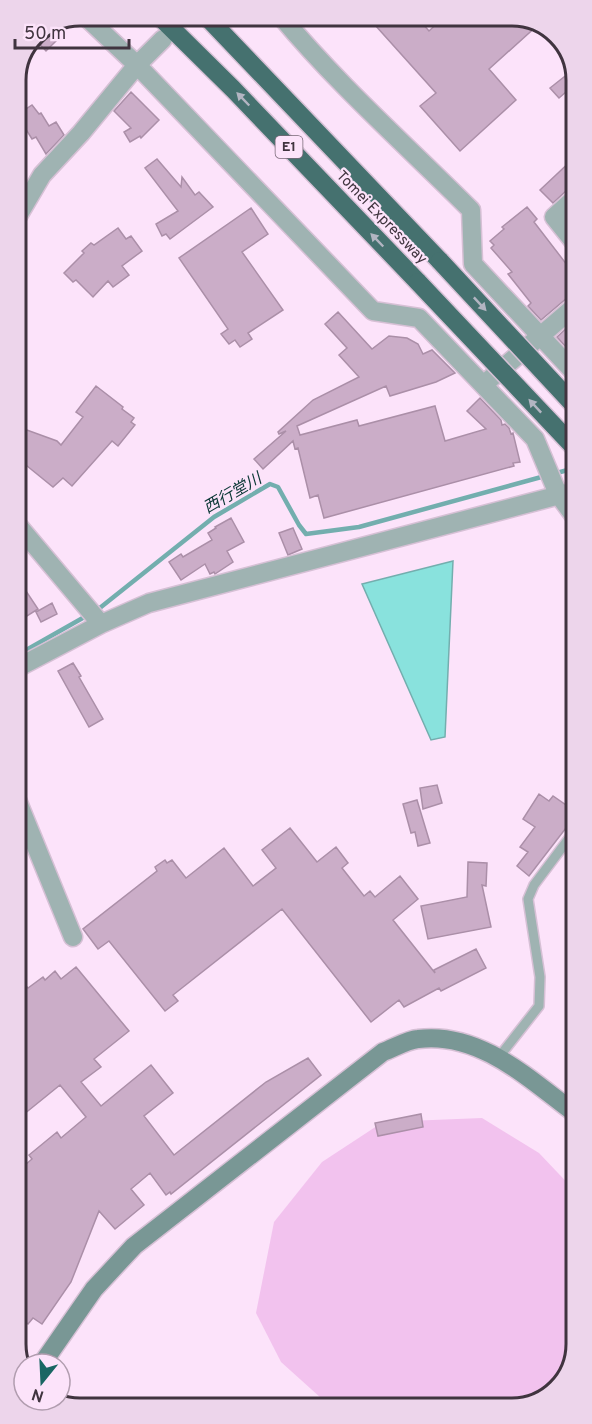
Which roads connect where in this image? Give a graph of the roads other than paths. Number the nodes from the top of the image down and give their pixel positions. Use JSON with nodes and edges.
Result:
{"nodes":[{"id":1,"x":96,"y":26,"type":"edge"},
{"id":2,"x":169,"y":26,"type":"edge"},
{"id":3,"x":216,"y":26,"type":"edge"},
{"id":4,"x":289,"y":26,"type":"edge"},
{"id":5,"x":163,"y":39,"type":"tunnel mouth"},
{"id":6,"x":137,"y":65,"type":"junction"},
{"id":7,"x":26,"y":202,"type":"edge"},
{"id":8,"x":566,"y":206,"type":"edge"},
{"id":9,"x":566,"y":232,"type":"edge"},
{"id":10,"x":566,"y":315,"type":"edge"},
{"id":11,"x":541,"y":335,"type":"junction"},
{"id":12,"x":566,"y":363,"type":"edge"},
{"id":13,"x":483,"y":385,"type":"junction"},
{"id":14,"x":566,"y":397,"type":"edge"},
{"id":15,"x":566,"y":438,"type":"edge"},
{"id":16,"x":558,"y":484,"type":"edge"},
{"id":17,"x":566,"y":500,"type":"edge"},
{"id":18,"x":26,"y":535,"type":"edge"},
{"id":19,"x":95,"y":616,"type":"junction"},
{"id":20,"x":26,"y":662,"type":"edge"},
{"id":21,"x":26,"y":822,"type":"edge"},
{"id":22,"x":566,"y":842,"type":"edge"},
{"id":23,"x":73,"y":937,"type":"dead end"},
{"id":24,"x":499,"y":1057,"type":"junction"},
{"id":25,"x":566,"y":1107,"type":"edge"},
{"id":26,"x":50,"y":1352,"type":"edge"}],
"edges":[{"from":1,"to":6,"type":"street"},
{"from":15,"to":2,"type":"highway","name":"Tomei Expressway","number":"E1","one_way":true,"bridge":true},
{"from":3,"to":14,"type":"highway","name":"Tomei Expressway","number":"E1","one_way":true,"bridge":true},
{"from":4,"to":11,"type":"street"},
{"from":5,"to":6,"type":"street"},
{"from":6,"to":7,"type":"street"},
{"from":6,"to":13,"type":"street"},
{"from":8,"to":9,"type":"street"},
{"from":10,"to":11,"type":"street"},
{"from":11,"to":12,"type":"street"},
{"from":11,"to":13,"type":"street"},
{"from":13,"to":16,"type":"street"},
{"from":16,"to":17,"type":"street"},
{"from":16,"to":19,"type":"street"},
{"from":18,"to":19,"type":"street"},
{"from":19,"to":20,"type":"street"},
{"from":21,"to":23,"type":"street"},
{"from":22,"to":24,"type":"lane"},
{"from":24,"to":25,"type":"street"},
{"from":24,"to":26,"type":"street"}]}
